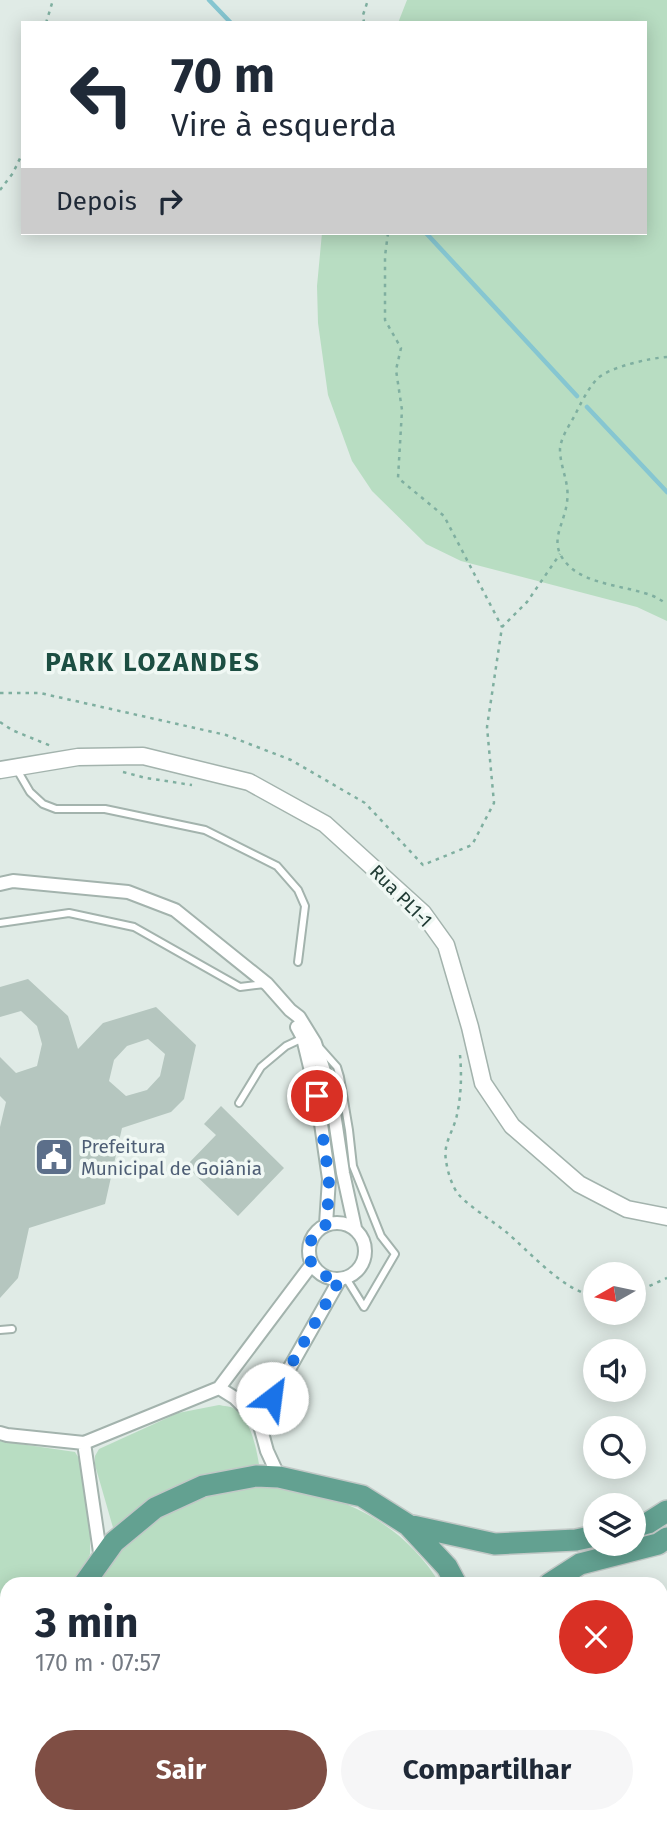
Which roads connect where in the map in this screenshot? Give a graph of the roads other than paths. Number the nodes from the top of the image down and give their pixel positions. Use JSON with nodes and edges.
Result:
{"nodes":[{"id":1,"x":8,"y":769,"type":"edge"},
{"id":2,"x":0,"y":884,"type":"edge"},
{"id":3,"x":0,"y":923,"type":"edge"},
{"id":4,"x":298,"y":962,"type":"dead end"},
{"id":5,"x":267,"y":984,"type":"junction"},
{"id":6,"x":309,"y":1040,"type":"junction"},
{"id":7,"x":239,"y":1103,"type":"dead end"},
{"id":8,"x":348,"y":1169,"type":"junction"},
{"id":9,"x":329,"y":1179,"type":"junction"},
{"id":10,"x":667,"y":1217,"type":"edge"},
{"id":11,"x":327,"y":1224,"type":"junction"},
{"id":12,"x":355,"y":1228,"type":"junction"},
{"id":13,"x":312,"y":1264,"type":"junction"},
{"id":14,"x":343,"y":1278,"type":"junction"},
{"id":15,"x":12,"y":1329,"type":"dead end"},
{"id":16,"x":0,"y":1330,"type":"edge"},
{"id":17,"x":219,"y":1388,"type":"junction"},
{"id":18,"x":259,"y":1422,"type":"junction"},
{"id":19,"x":0,"y":1433,"type":"edge"},
{"id":20,"x":84,"y":1443,"type":"junction"},
{"id":21,"x":279,"y":1477,"type":"junction"},
{"id":22,"x":667,"y":1511,"type":"edge"},
{"id":23,"x":646,"y":1524,"type":"edge"},
{"id":24,"x":408,"y":1525,"type":"junction"},
{"id":25,"x":667,"y":1538,"type":"edge"},
{"id":26,"x":583,"y":1539,"type":"edge"},
{"id":27,"x":101,"y":1559,"type":"junction"},
{"id":28,"x":88,"y":1577,"type":"edge"},
{"id":29,"x":452,"y":1577,"type":"edge"},
{"id":30,"x":560,"y":1577,"type":"edge"}],
"edges":[{"from":1,"to":4,"type":"lane"},
{"from":1,"to":10,"type":"street","name":"Rua PL1-1"},
{"from":2,"to":5,"type":"street"},
{"from":3,"to":5,"type":"lane"},
{"from":5,"to":6,"type":"street"},
{"from":6,"to":7,"type":"lane"},
{"from":6,"to":8,"type":"street"},
{"from":6,"to":9,"type":"street"},
{"from":8,"to":9,"type":"lane"},
{"from":8,"to":12,"type":"street"},
{"from":8,"to":14,"type":"lane"},
{"from":9,"to":11,"type":"street"},
{"from":11,"to":12,"type":"street"},
{"from":11,"to":13,"type":"street"},
{"from":12,"to":14,"type":"street"},
{"from":13,"to":14,"type":"street"},
{"from":13,"to":17,"type":"street"},
{"from":14,"to":18,"type":"street"},
{"from":15,"to":16,"type":"lane"},
{"from":17,"to":18,"type":"street"},
{"from":17,"to":20,"type":"street"},
{"from":18,"to":21,"type":"street"},
{"from":19,"to":20,"type":"street"},
{"from":20,"to":27,"type":"street"},
{"from":21,"to":24,"type":"main road"},
{"from":21,"to":27,"type":"main road"},
{"from":22,"to":23,"type":"main road"},
{"from":24,"to":26,"type":"main road"},
{"from":24,"to":29,"type":"main road"},
{"from":25,"to":30,"type":"main road"},
{"from":27,"to":28,"type":"main road"}]}
